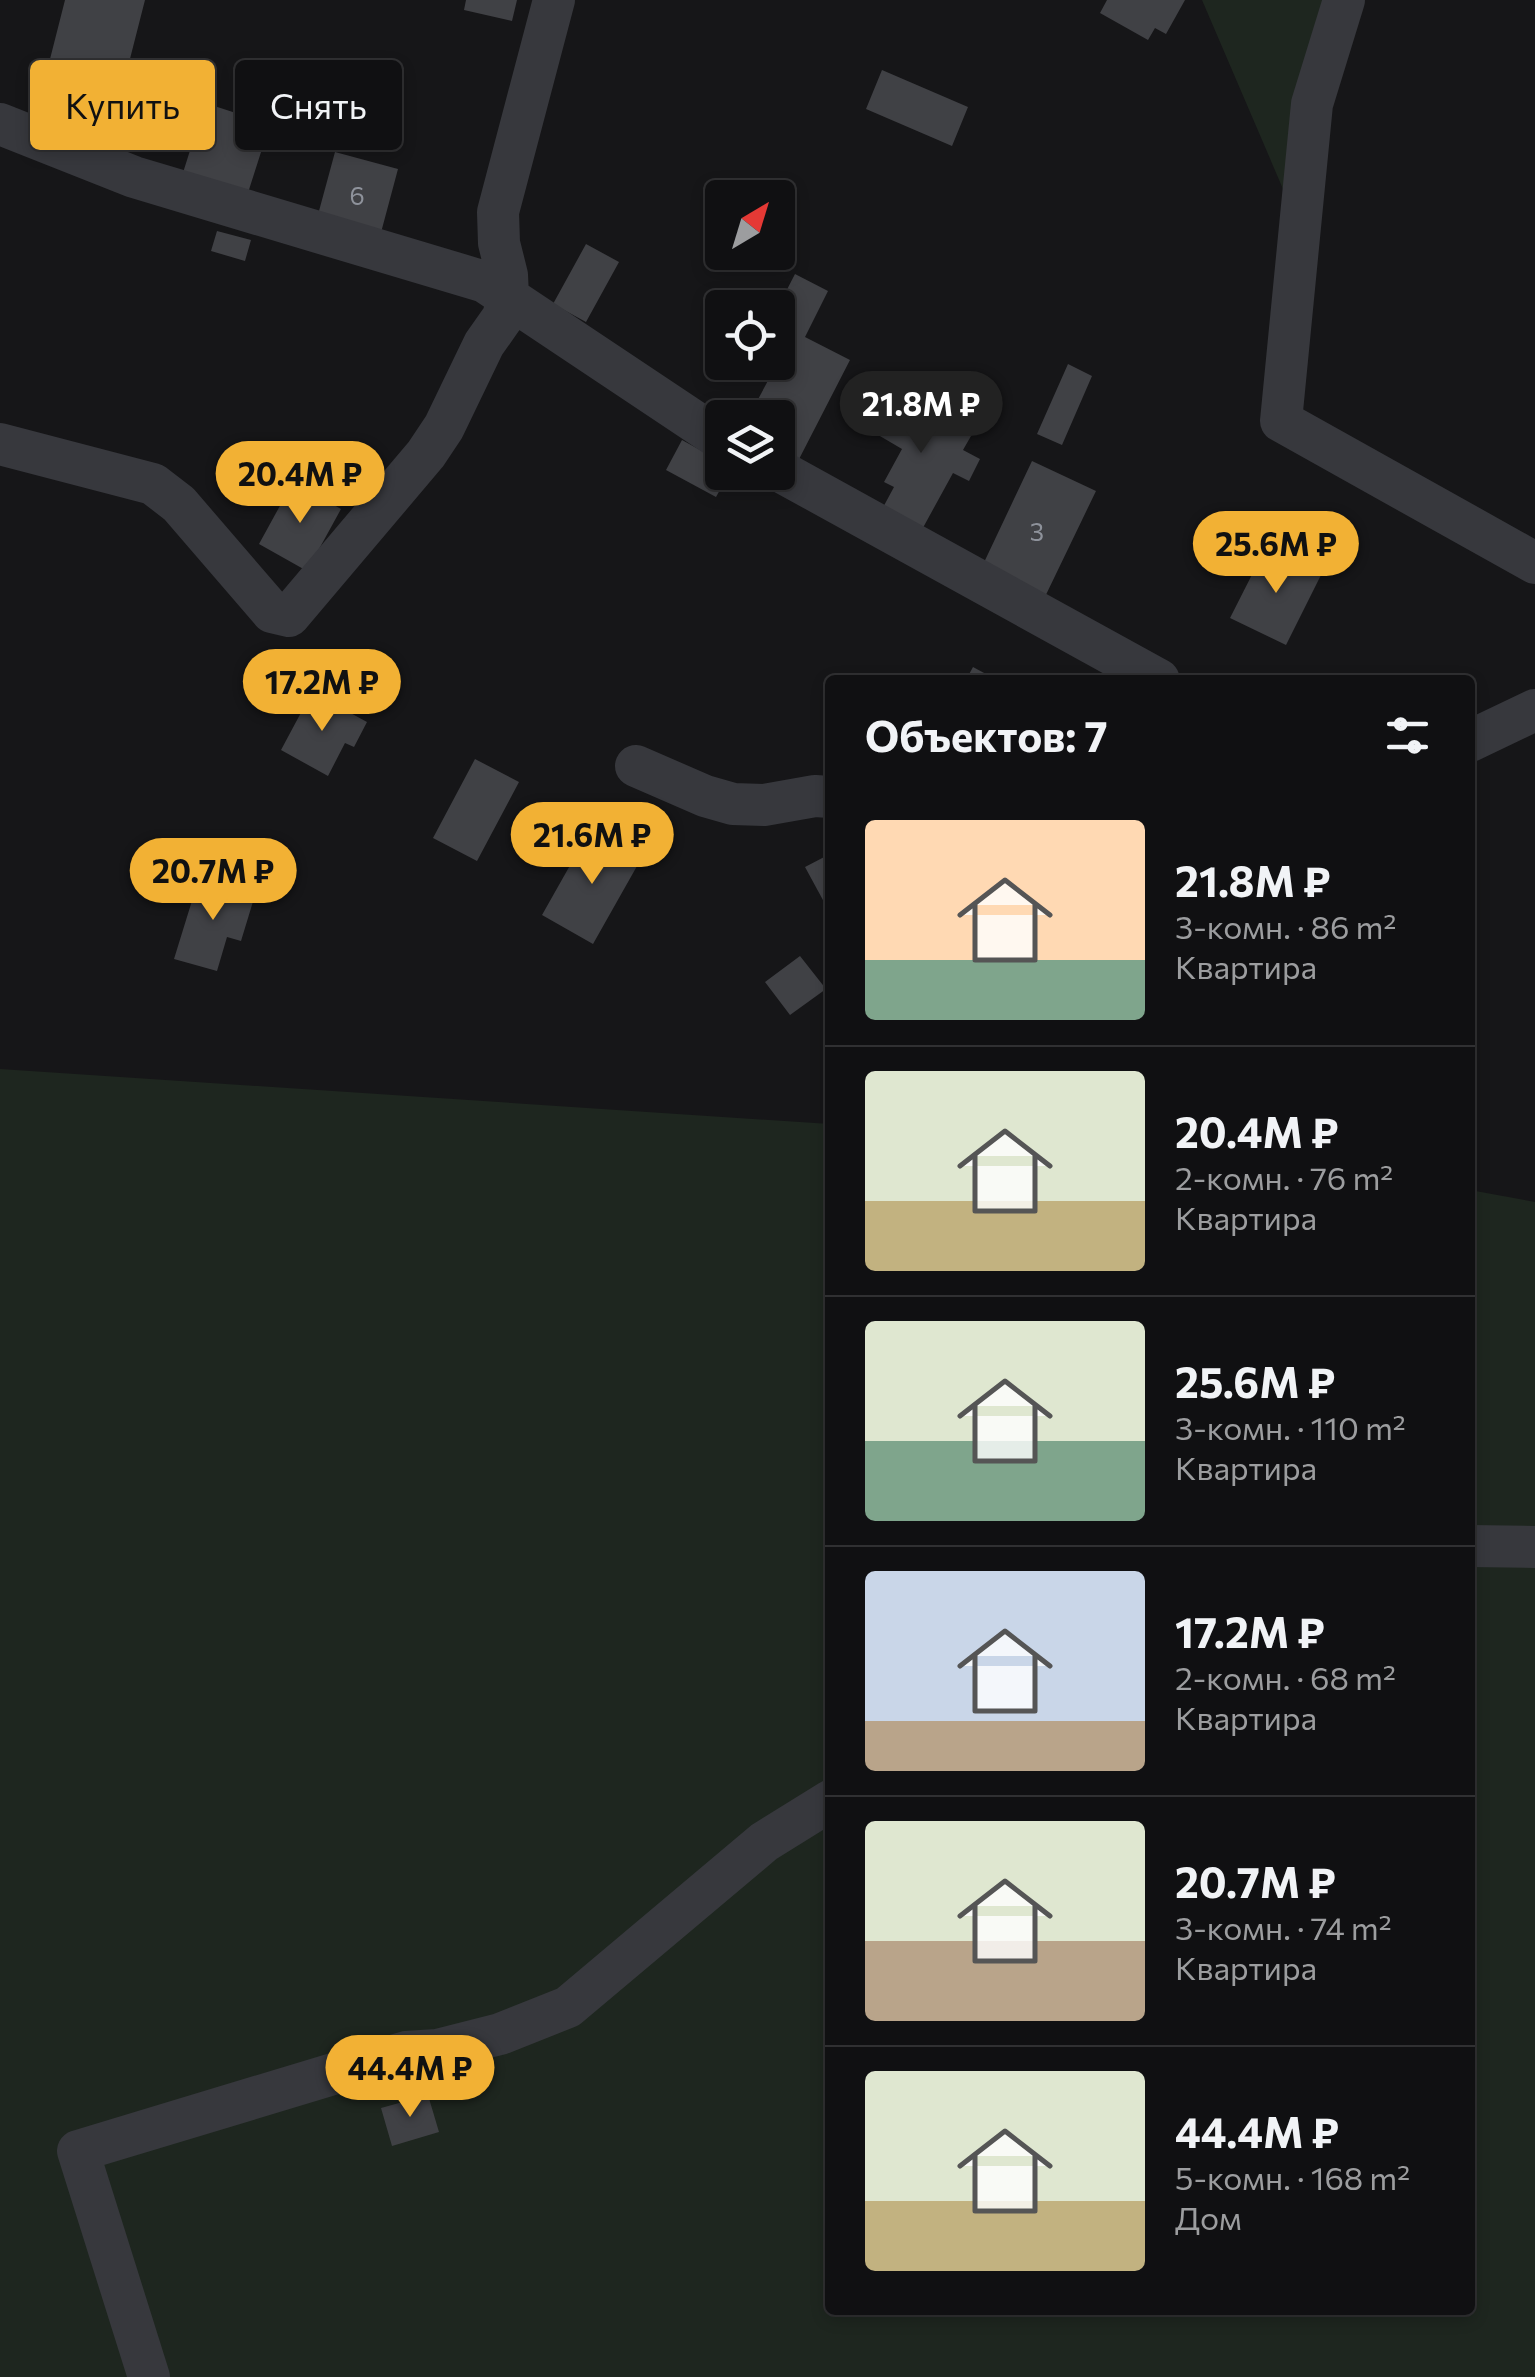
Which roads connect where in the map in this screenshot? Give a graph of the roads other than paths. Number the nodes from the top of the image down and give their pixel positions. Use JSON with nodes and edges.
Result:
{"nodes":[{"id":1,"x":554,"y":0,"type":"edge"},
{"id":2,"x":1344,"y":0,"type":"edge"},
{"id":3,"x":0,"y":124,"type":"edge"},
{"id":4,"x":508,"y":297,"type":"junction"},
{"id":5,"x":705,"y":429,"type":"edge"},
{"id":6,"x":0,"y":444,"type":"edge"},
{"id":7,"x":795,"y":479,"type":"edge"},
{"id":8,"x":1535,"y":563,"type":"edge"},
{"id":9,"x":1150,"y":675,"type":"edge"},
{"id":10,"x":1535,"y":710,"type":"edge"},
{"id":11,"x":1475,"y":739,"type":"edge"},
{"id":12,"x":636,"y":766,"type":"dead end"},
{"id":13,"x":825,"y":797,"type":"edge"},
{"id":14,"x":1475,"y":1546,"type":"edge"},
{"id":15,"x":1535,"y":1548,"type":"edge"},
{"id":16,"x":825,"y":1804,"type":"edge"},
{"id":17,"x":149,"y":2377,"type":"edge"}],
"edges":[{"from":1,"to":4,"type":"street"},
{"from":2,"to":8,"type":"street"},
{"from":3,"to":4,"type":"street"},
{"from":4,"to":5,"type":"street"},
{"from":4,"to":6,"type":"street"},
{"from":7,"to":9,"type":"street"},
{"from":10,"to":11,"type":"street"},
{"from":12,"to":13,"type":"street"},
{"from":14,"to":15,"type":"street"},
{"from":16,"to":17,"type":"street"}]}
